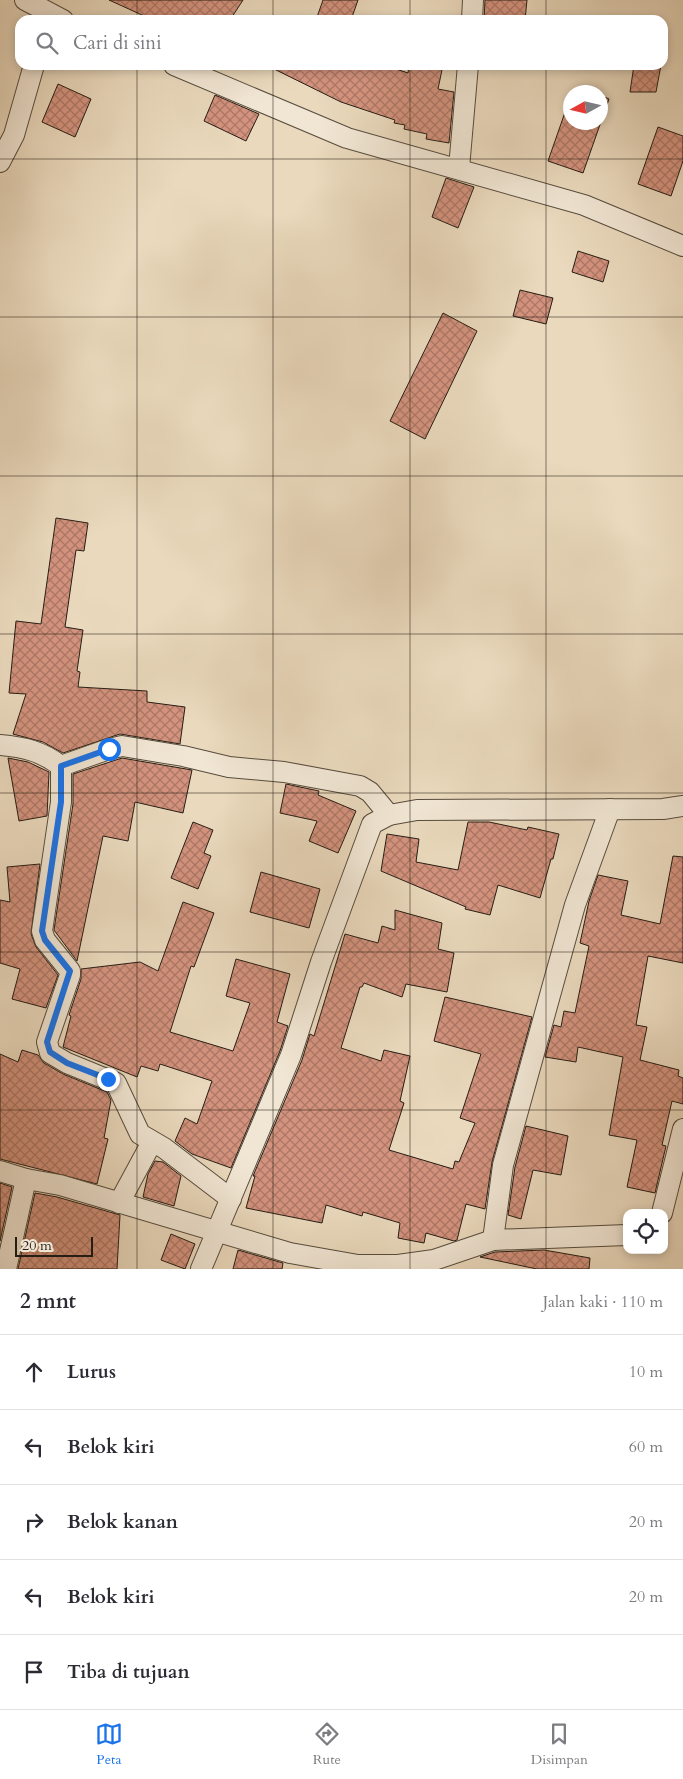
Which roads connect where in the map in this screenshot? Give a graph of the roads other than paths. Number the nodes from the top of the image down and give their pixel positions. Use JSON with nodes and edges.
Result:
{"nodes":[{"id":1,"x":25,"y":0,"type":"edge"},
{"id":2,"x":473,"y":0,"type":"edge"},
{"id":3,"x":48,"y":15,"type":"edge"},
{"id":4,"x":472,"y":15,"type":"edge"},
{"id":5,"x":33,"y":70,"type":"edge"},
{"id":6,"x":186,"y":70,"type":"edge"},
{"id":7,"x":468,"y":70,"type":"edge"},
{"id":8,"x":0,"y":162,"type":"edge"},
{"id":9,"x":459,"y":168,"type":"junction"},
{"id":10,"x":683,"y":246,"type":"edge"},
{"id":11,"x":0,"y":745,"type":"edge"},
{"id":12,"x":61,"y":766,"type":"junction"},
{"id":13,"x":683,"y":806,"type":"edge"},
{"id":14,"x":610,"y":809,"type":"junction"},
{"id":15,"x":389,"y":815,"type":"junction"},
{"id":16,"x":683,"y":1129,"type":"edge"},
{"id":17,"x":152,"y":1142,"type":"junction"},
{"id":18,"x":0,"y":1171,"type":"edge"},
{"id":19,"x":26,"y":1179,"type":"junction"},
{"id":20,"x":231,"y":1199,"type":"junction"},
{"id":21,"x":119,"y":1203,"type":"junction"},
{"id":22,"x":663,"y":1209,"type":"edge"},
{"id":23,"x":216,"y":1233,"type":"junction"},
{"id":24,"x":623,"y":1235,"type":"edge"},
{"id":25,"x":493,"y":1240,"type":"junction"},
{"id":26,"x":338,"y":1265,"type":"edge"},
{"id":27,"x":6,"y":1269,"type":"edge"},
{"id":28,"x":201,"y":1269,"type":"edge"}],
"edges":[{"from":1,"to":3,"type":"street"},
{"from":2,"to":4,"type":"street"},
{"from":5,"to":8,"type":"street"},
{"from":6,"to":9,"type":"street"},
{"from":7,"to":9,"type":"street"},
{"from":9,"to":10,"type":"street"},
{"from":11,"to":12,"type":"street"},
{"from":12,"to":15,"type":"street"},
{"from":12,"to":17,"type":"street"},
{"from":13,"to":14,"type":"street"},
{"from":14,"to":15,"type":"street"},
{"from":14,"to":25,"type":"street"},
{"from":15,"to":20,"type":"street"},
{"from":16,"to":22,"type":"street"},
{"from":17,"to":20,"type":"street"},
{"from":17,"to":21,"type":"street"},
{"from":18,"to":19,"type":"street"},
{"from":19,"to":21,"type":"street"},
{"from":19,"to":27,"type":"street"},
{"from":20,"to":23,"type":"street"},
{"from":21,"to":23,"type":"street"},
{"from":23,"to":26,"type":"street"},
{"from":23,"to":28,"type":"street"},
{"from":24,"to":25,"type":"street"},
{"from":25,"to":26,"type":"street"}]}
